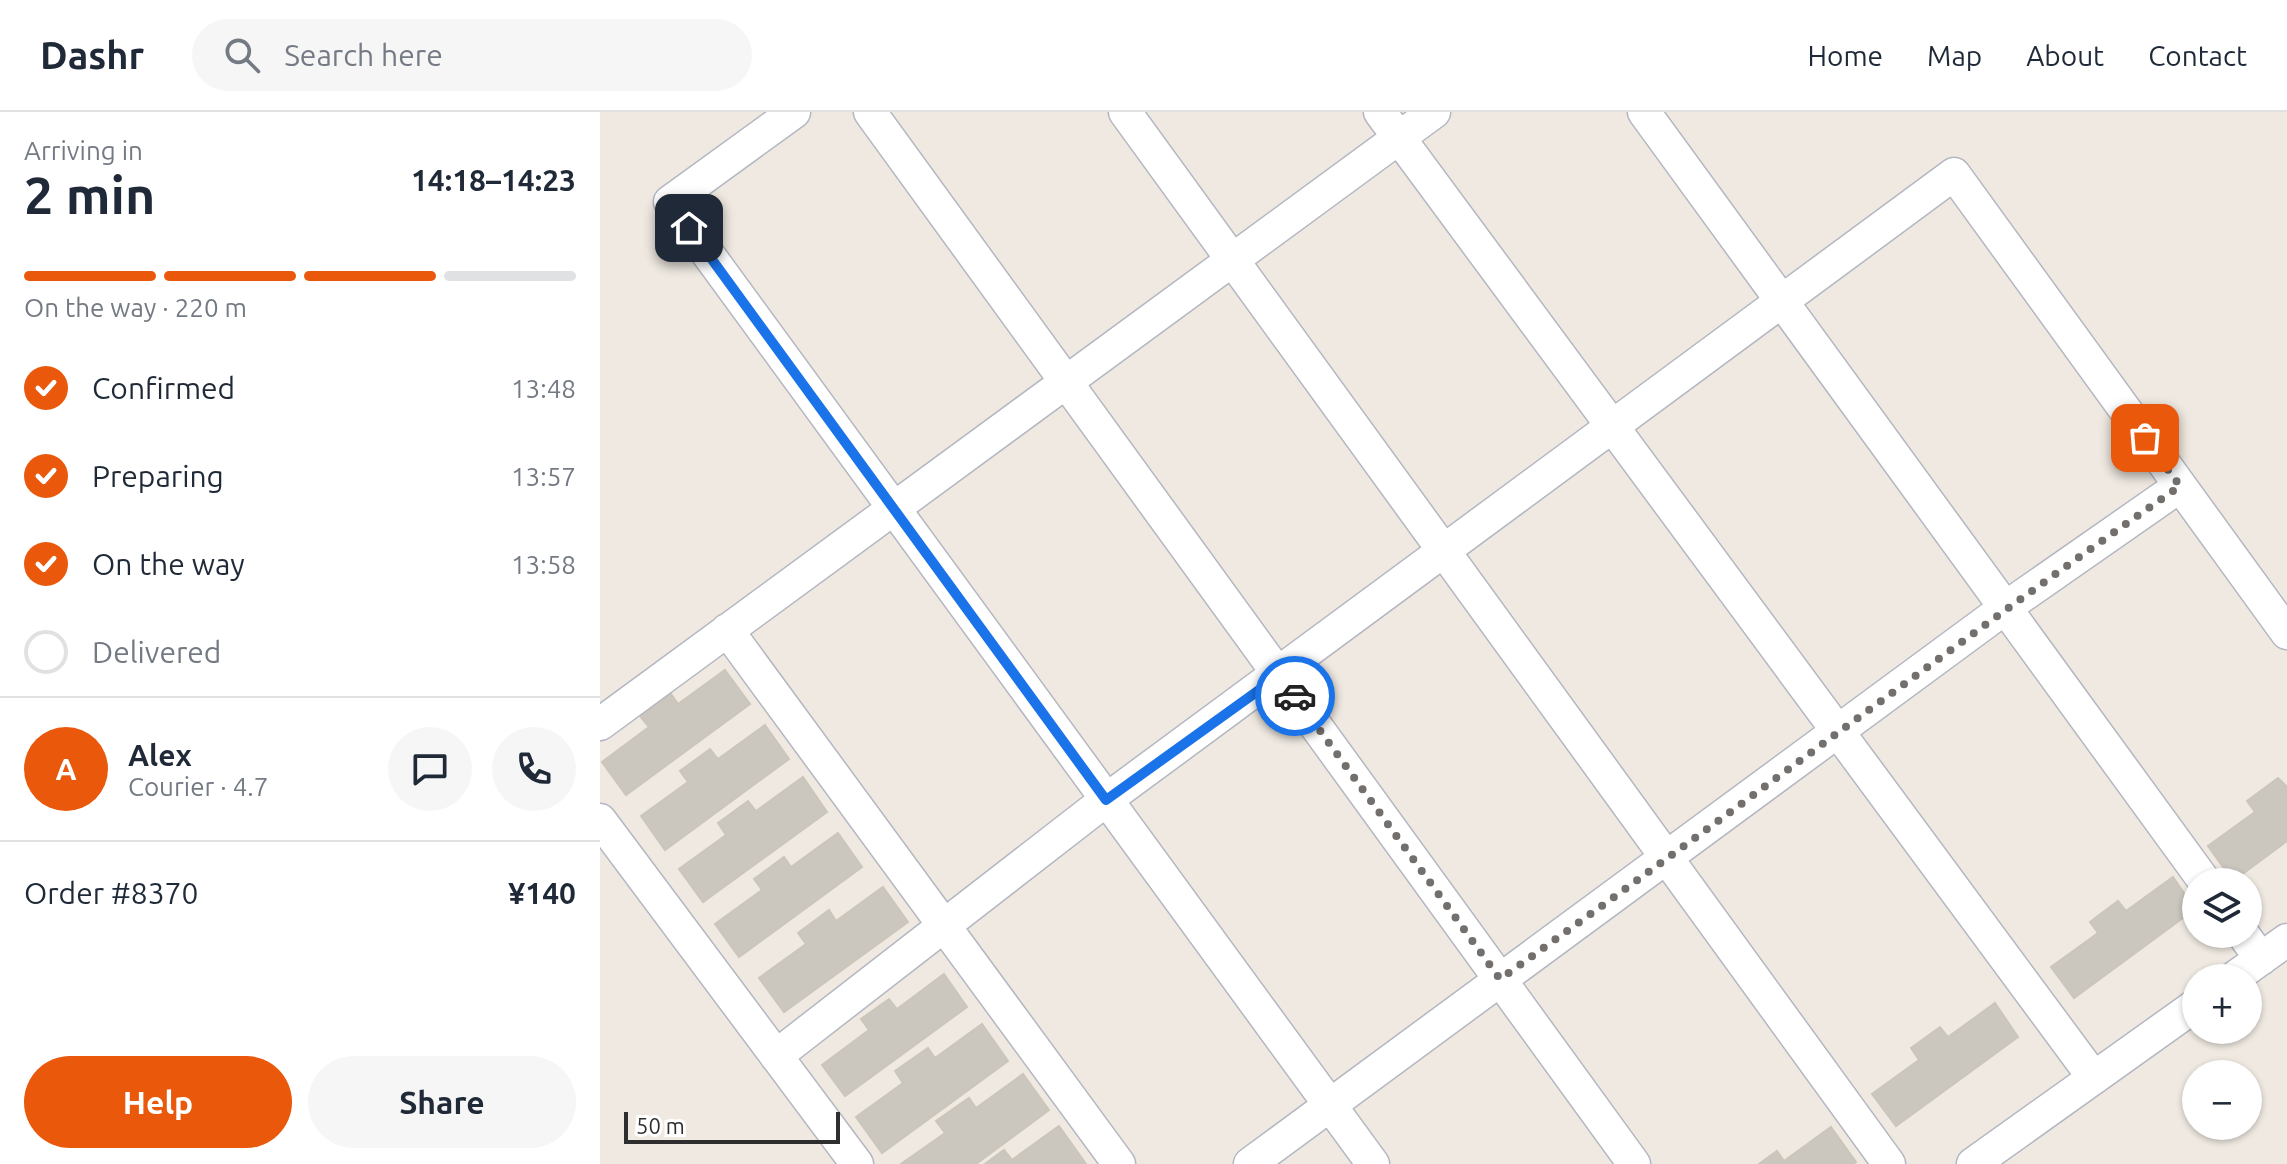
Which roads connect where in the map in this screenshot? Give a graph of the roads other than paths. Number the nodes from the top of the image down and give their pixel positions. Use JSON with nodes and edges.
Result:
{"nodes":[{"id":1,"x":794,"y":112,"type":"edge"},
{"id":2,"x":870,"y":112,"type":"edge"},
{"id":3,"x":1125,"y":112,"type":"edge"},
{"id":4,"x":1380,"y":112,"type":"edge"},
{"id":5,"x":1434,"y":112,"type":"edge"},
{"id":6,"x":1644,"y":112,"type":"edge"},
{"id":7,"x":1399,"y":138,"type":"junction"},
{"id":8,"x":1234,"y":259,"type":"junction"},
{"id":9,"x":1783,"y":302,"type":"junction"},
{"id":10,"x":1067,"y":381,"type":"junction"},
{"id":11,"x":1611,"y":425,"type":"junction"},
{"id":12,"x":2180,"y":486,"type":"junction"},
{"id":13,"x":892,"y":509,"type":"junction"},
{"id":14,"x":1444,"y":549,"type":"junction"},
{"id":15,"x":2005,"y":608,"type":"junction"},
{"id":16,"x":727,"y":630,"type":"junction"},
{"id":17,"x":2287,"y":633,"type":"edge"},
{"id":18,"x":1280,"y":675,"type":"junction"},
{"id":19,"x":600,"y":724,"type":"edge"},
{"id":20,"x":1838,"y":730,"type":"junction"},
{"id":21,"x":1106,"y":800,"type":"junction"},
{"id":22,"x":600,"y":820,"type":"edge"},
{"id":23,"x":1668,"y":859,"type":"junction"},
{"id":24,"x":2195,"y":868,"type":"edge"},
{"id":25,"x":943,"y":924,"type":"junction"},
{"id":26,"x":2264,"y":944,"type":"edge"},
{"id":27,"x":2246,"y":964,"type":"edge"},
{"id":28,"x":1500,"y":979,"type":"junction"},
{"id":29,"x":2182,"y":1015,"type":"edge"},
{"id":30,"x":776,"y":1056,"type":"junction"},
{"id":31,"x":2094,"y":1078,"type":"junction"},
{"id":32,"x":1330,"y":1105,"type":"junction"},
{"id":33,"x":857,"y":1164,"type":"edge"},
{"id":34,"x":1119,"y":1164,"type":"edge"},
{"id":35,"x":1250,"y":1164,"type":"edge"},
{"id":36,"x":1373,"y":1164,"type":"edge"},
{"id":37,"x":1634,"y":1164,"type":"edge"},
{"id":38,"x":1889,"y":1164,"type":"edge"},
{"id":39,"x":1973,"y":1164,"type":"edge"}],
"edges":[{"from":1,"to":13,"type":"street"},
{"from":2,"to":10,"type":"street"},
{"from":3,"to":8,"type":"street"},
{"from":4,"to":7,"type":"street"},
{"from":5,"to":7,"type":"street"},
{"from":6,"to":9,"type":"street"},
{"from":7,"to":8,"type":"street"},
{"from":7,"to":11,"type":"street"},
{"from":8,"to":10,"type":"street"},
{"from":8,"to":14,"type":"street"},
{"from":9,"to":11,"type":"street"},
{"from":9,"to":12,"type":"street"},
{"from":9,"to":15,"type":"street"},
{"from":10,"to":13,"type":"street"},
{"from":10,"to":18,"type":"street"},
{"from":11,"to":14,"type":"street"},
{"from":11,"to":20,"type":"street"},
{"from":12,"to":15,"type":"street"},
{"from":12,"to":17,"type":"street"},
{"from":13,"to":16,"type":"street"},
{"from":13,"to":21,"type":"street"},
{"from":14,"to":18,"type":"street"},
{"from":14,"to":23,"type":"street"},
{"from":15,"to":20,"type":"street"},
{"from":15,"to":24,"type":"street"},
{"from":16,"to":19,"type":"street"},
{"from":16,"to":25,"type":"street"},
{"from":18,"to":21,"type":"street"},
{"from":18,"to":28,"type":"street"},
{"from":20,"to":23,"type":"street"},
{"from":20,"to":31,"type":"street"},
{"from":21,"to":25,"type":"street"},
{"from":21,"to":32,"type":"street"},
{"from":22,"to":30,"type":"street"},
{"from":23,"to":28,"type":"street"},
{"from":23,"to":38,"type":"street"},
{"from":25,"to":30,"type":"street"},
{"from":25,"to":34,"type":"street"},
{"from":26,"to":27,"type":"street"},
{"from":28,"to":32,"type":"street"},
{"from":28,"to":37,"type":"street"},
{"from":29,"to":31,"type":"street"},
{"from":30,"to":33,"type":"street"},
{"from":31,"to":39,"type":"street"},
{"from":32,"to":35,"type":"street"},
{"from":32,"to":36,"type":"street"}]}
